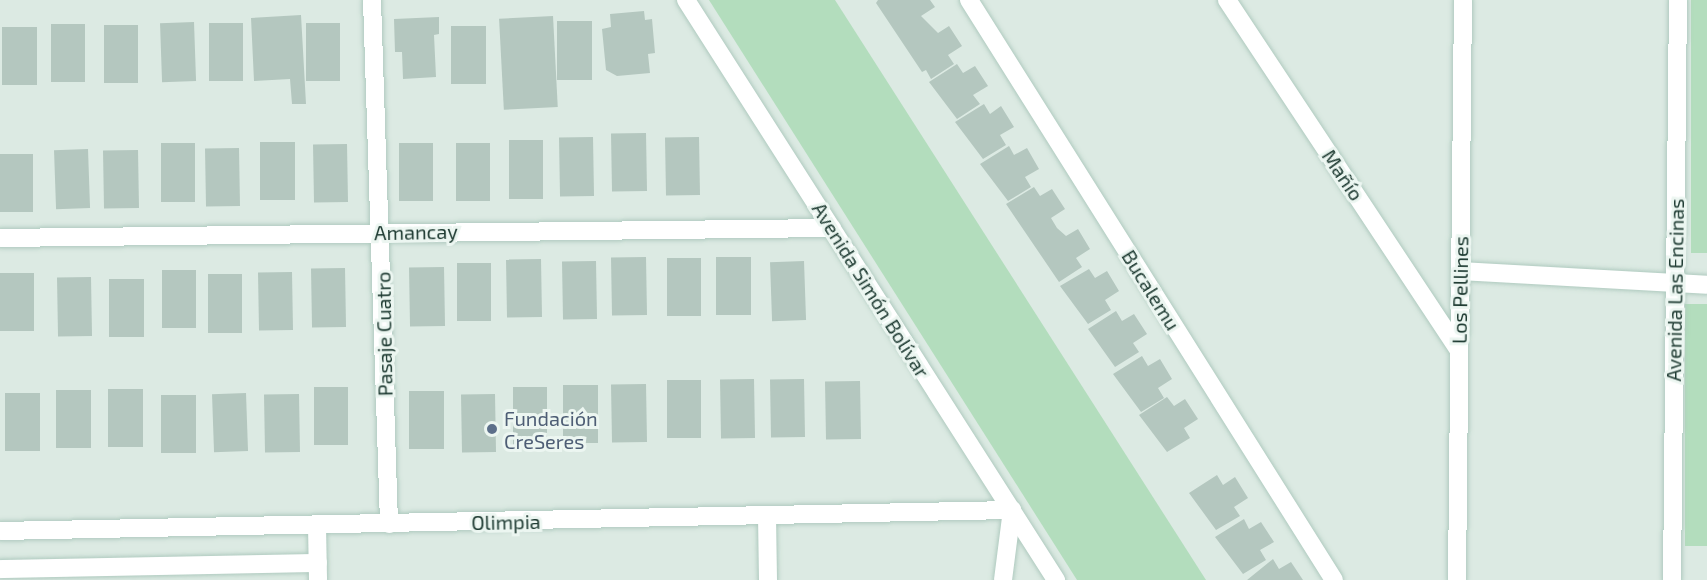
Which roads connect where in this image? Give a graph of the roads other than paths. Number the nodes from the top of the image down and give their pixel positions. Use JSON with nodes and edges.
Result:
{"nodes":[{"id":1,"x":372,"y":0,"type":"edge"},
{"id":2,"x":686,"y":0,"type":"edge"},
{"id":3,"x":969,"y":0,"type":"edge"},
{"id":4,"x":1227,"y":0,"type":"edge"},
{"id":5,"x":1463,"y":0,"type":"edge"},
{"id":6,"x":1678,"y":0,"type":"edge"},
{"id":7,"x":832,"y":228,"type":"junction"},
{"id":8,"x":381,"y":232,"type":"junction"},
{"id":9,"x":0,"y":238,"type":"edge"},
{"id":10,"x":1460,"y":271,"type":"junction"},
{"id":11,"x":1675,"y":283,"type":"junction"},
{"id":12,"x":1707,"y":285,"type":"edge"},
{"id":13,"x":1459,"y":350,"type":"junction"},
{"id":14,"x":1012,"y":510,"type":"junction"},
{"id":15,"x":767,"y":516,"type":"junction"},
{"id":16,"x":389,"y":524,"type":"junction"},
{"id":17,"x":317,"y":526,"type":"junction"},
{"id":18,"x":0,"y":531,"type":"edge"},
{"id":19,"x":0,"y":569,"type":"edge"},
{"id":20,"x":318,"y":572,"type":"edge"},
{"id":21,"x":768,"y":580,"type":"edge"},
{"id":22,"x":1003,"y":580,"type":"edge"},
{"id":23,"x":1056,"y":580,"type":"edge"},
{"id":24,"x":1334,"y":580,"type":"edge"},
{"id":25,"x":1457,"y":580,"type":"edge"},
{"id":26,"x":1672,"y":580,"type":"edge"}],
"edges":[{"from":1,"to":8,"type":"street","name":"Pasaje Cuatro"},
{"from":2,"to":7,"type":"street","name":"Avenida Simón Bolívar"},
{"from":3,"to":24,"type":"street","name":"Bucalemu"},
{"from":4,"to":13,"type":"street","name":"Mañío"},
{"from":5,"to":10,"type":"street","name":"Los Pellines"},
{"from":6,"to":11,"type":"street","name":"Avenida Las Encinas"},
{"from":7,"to":8,"type":"street","name":"Amancay"},
{"from":7,"to":14,"type":"street","name":"Avenida Simón Bolívar"},
{"from":8,"to":9,"type":"street","name":"Amancay"},
{"from":8,"to":16,"type":"street","name":"Pasaje Cuatro"},
{"from":10,"to":11,"type":"street"},
{"from":10,"to":13,"type":"street","name":"Los Pellines"},
{"from":11,"to":12,"type":"street"},
{"from":11,"to":26,"type":"street","name":"Avenida Las Encinas"},
{"from":13,"to":25,"type":"street","name":"Los Pellines"},
{"from":14,"to":15,"type":"street","name":"Olimpia"},
{"from":14,"to":22,"type":"street"},
{"from":14,"to":23,"type":"street","name":"Avenida Simón Bolívar"},
{"from":15,"to":16,"type":"street","name":"Olimpia"},
{"from":15,"to":21,"type":"street"},
{"from":16,"to":17,"type":"street","name":"Olimpia"},
{"from":17,"to":18,"type":"street","name":"Olimpia"},
{"from":17,"to":20,"type":"street"},
{"from":19,"to":20,"type":"street"}]}
